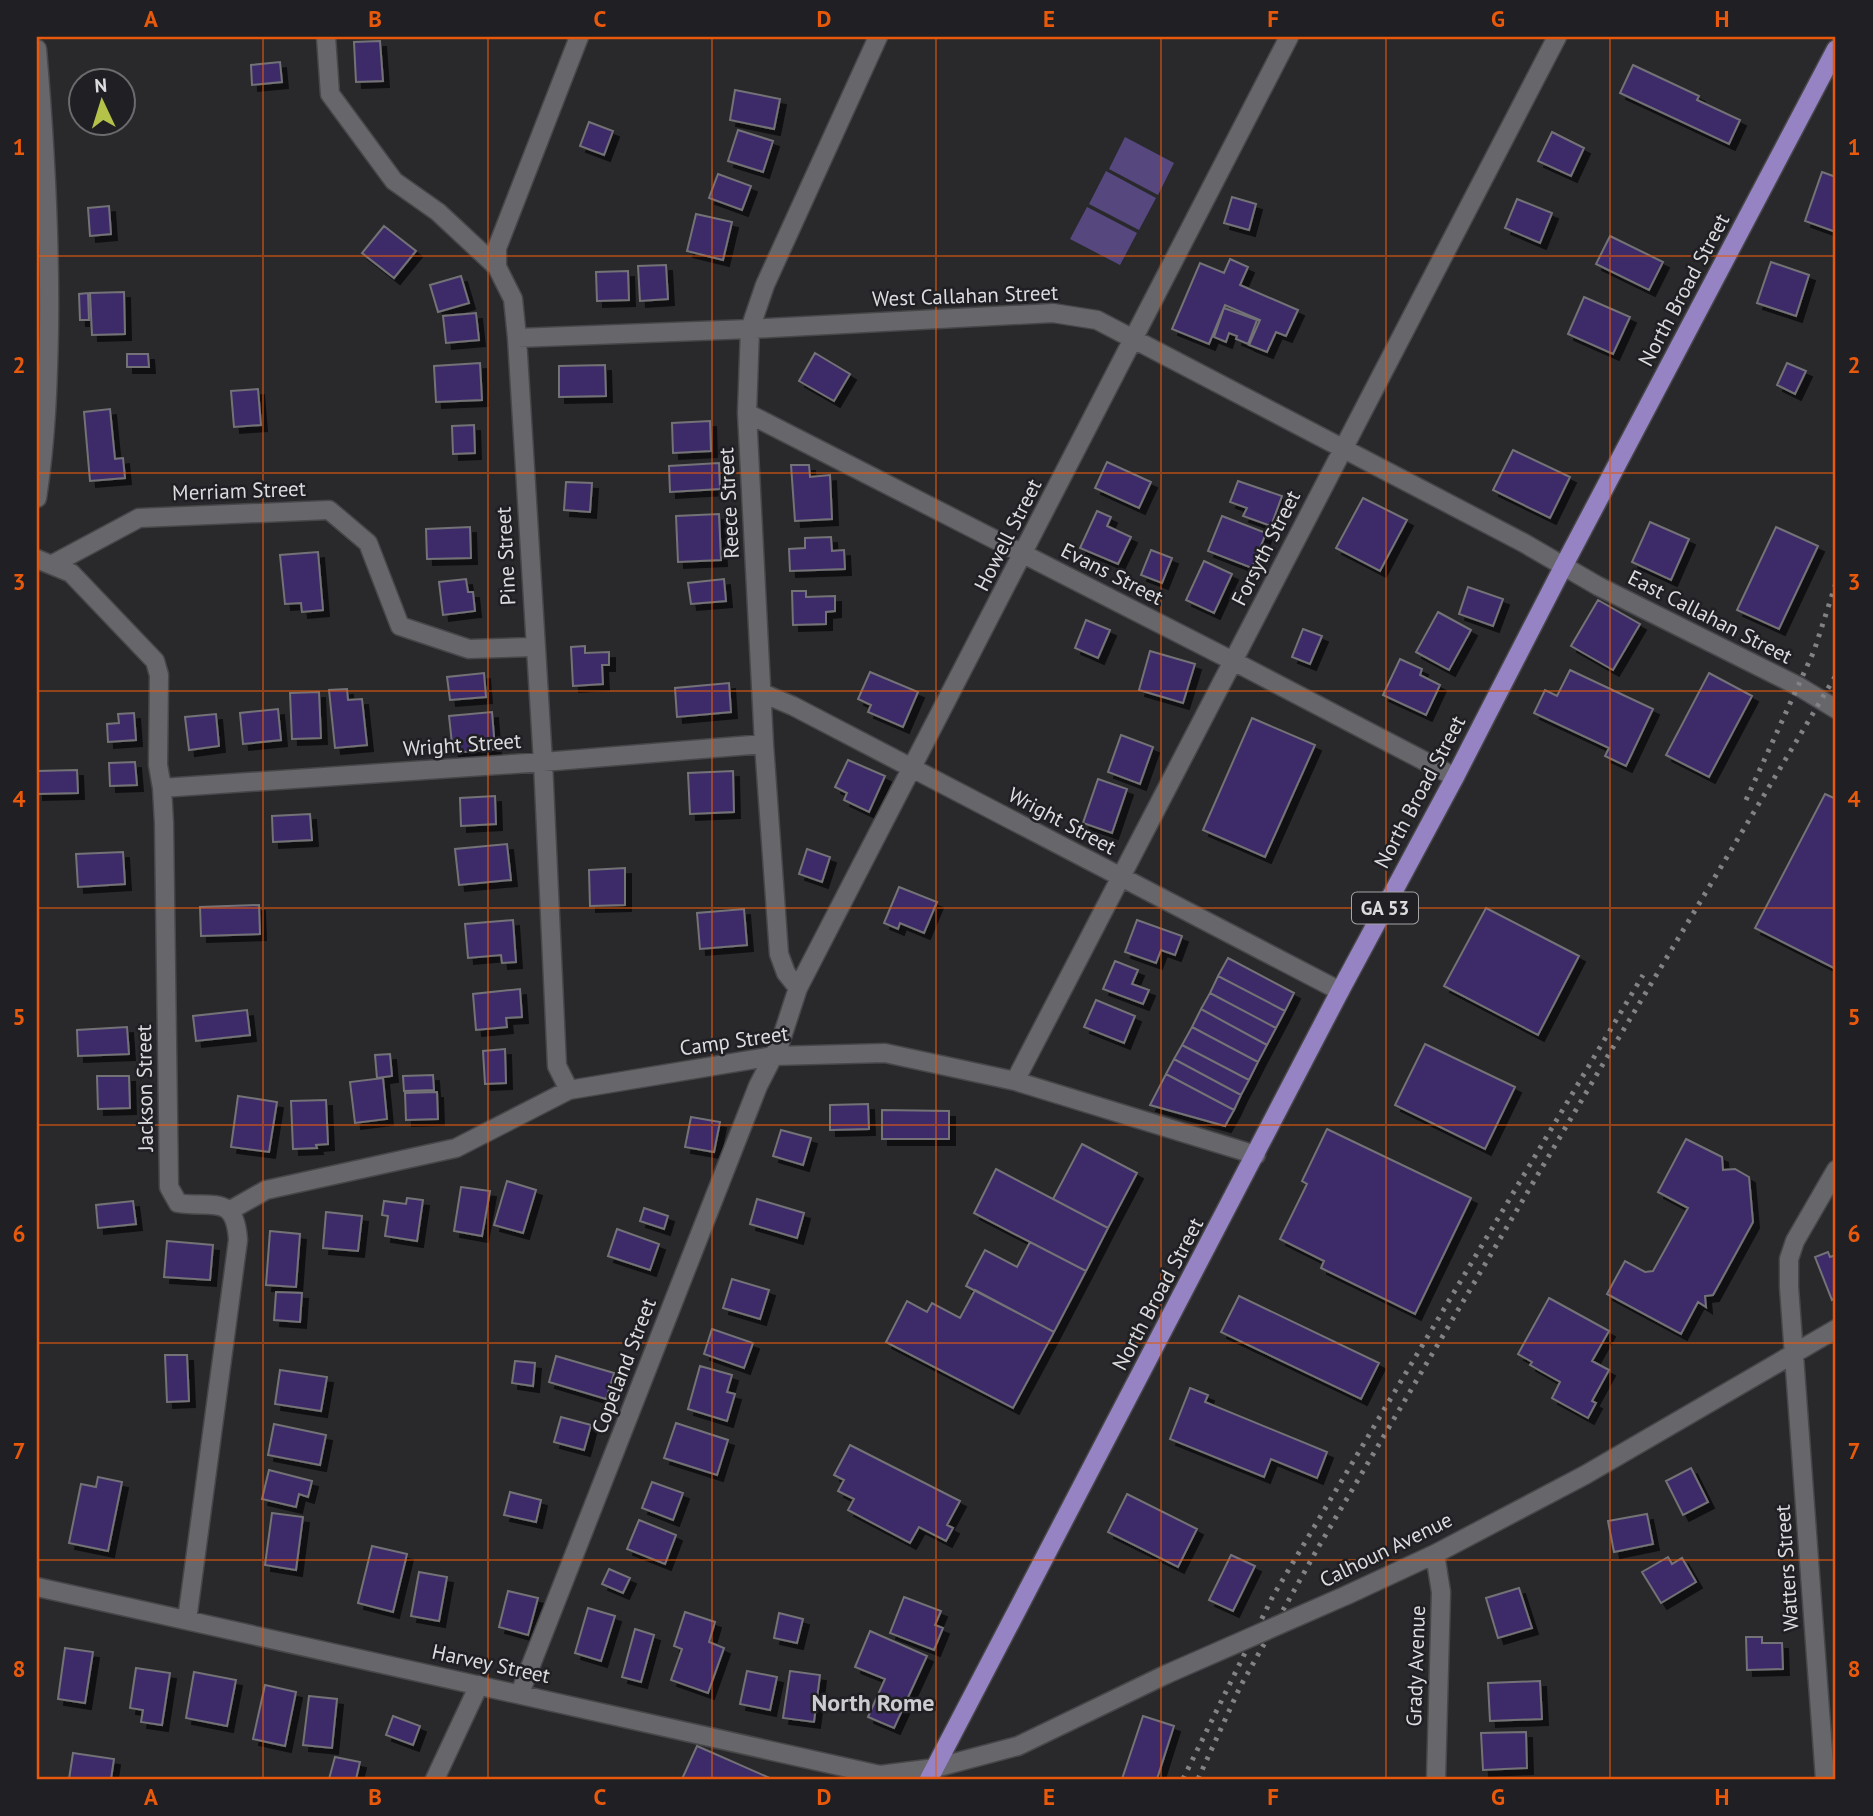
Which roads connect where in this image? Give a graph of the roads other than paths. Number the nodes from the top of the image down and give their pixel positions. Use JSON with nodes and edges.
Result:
{"nodes":[{"id":1,"x":326,"y":37,"type":"edge"},
{"id":2,"x":579,"y":37,"type":"edge"},
{"id":3,"x":878,"y":37,"type":"edge"},
{"id":4,"x":1289,"y":37,"type":"edge"},
{"id":5,"x":1558,"y":37,"type":"edge"},
{"id":6,"x":37,"y":49,"type":"edge"},
{"id":7,"x":1836,"y":49,"type":"edge"},
{"id":8,"x":498,"y":267,"type":"junction"},
{"id":9,"x":750,"y":329,"type":"junction"},
{"id":10,"x":517,"y":338,"type":"junction"},
{"id":11,"x":1133,"y":338,"type":"junction"},
{"id":12,"x":747,"y":413,"type":"junction"},
{"id":13,"x":1344,"y":447,"type":"junction"},
{"id":14,"x":37,"y":498,"type":"edge"},
{"id":15,"x":1023,"y":554,"type":"junction"},
{"id":16,"x":45,"y":562,"type":"edge"},
{"id":17,"x":1563,"y":567,"type":"junction"},
{"id":18,"x":534,"y":647,"type":"junction"},
{"id":19,"x":1233,"y":661,"type":"junction"},
{"id":20,"x":762,"y":693,"type":"junction"},
{"id":21,"x":1836,"y":709,"type":"edge"},
{"id":22,"x":764,"y":744,"type":"junction"},
{"id":23,"x":542,"y":762,"type":"junction"},
{"id":24,"x":912,"y":769,"type":"junction"},
{"id":25,"x":1455,"y":778,"type":"junction"},
{"id":26,"x":162,"y":788,"type":"junction"},
{"id":27,"x":1122,"y":878,"type":"junction"},
{"id":28,"x":798,"y":988,"type":"junction"},
{"id":29,"x":1340,"y":991,"type":"junction"},
{"id":30,"x":774,"y":1056,"type":"junction"},
{"id":31,"x":1015,"y":1081,"type":"junction"},
{"id":32,"x":569,"y":1090,"type":"junction"},
{"id":33,"x":1256,"y":1155,"type":"junction"},
{"id":34,"x":1836,"y":1170,"type":"edge"},
{"id":35,"x":229,"y":1211,"type":"junction"},
{"id":36,"x":1836,"y":1329,"type":"edge"},
{"id":37,"x":1792,"y":1354,"type":"junction"},
{"id":38,"x":1435,"y":1554,"type":"junction"},
{"id":39,"x":37,"y":1587,"type":"edge"},
{"id":40,"x":187,"y":1620,"type":"junction"},
{"id":41,"x":479,"y":1685,"type":"junction"},
{"id":42,"x":520,"y":1693,"type":"junction"},
{"id":43,"x":1830,"y":1748,"type":"edge"},
{"id":44,"x":932,"y":1773,"type":"edge"},
{"id":45,"x":435,"y":1779,"type":"edge"},
{"id":46,"x":1436,"y":1779,"type":"edge"},
{"id":47,"x":1825,"y":1779,"type":"edge"}],
"edges":[{"from":1,"to":8,"type":"street"},
{"from":2,"to":8,"type":"street"},
{"from":3,"to":9,"type":"street","name":"Reece Street"},
{"from":4,"to":11,"type":"street","name":"Howell Street"},
{"from":5,"to":13,"type":"street","name":"Forsyth Street"},
{"from":6,"to":14,"type":"street"},
{"from":7,"to":17,"type":"main road","name":"North Broad Street","number":"GA 53"},
{"from":8,"to":10,"type":"street","name":"Pine Street"},
{"from":9,"to":10,"type":"street","name":"West Callahan Street"},
{"from":9,"to":11,"type":"street","name":"West Callahan Street"},
{"from":9,"to":12,"type":"street","name":"Reece Street"},
{"from":10,"to":18,"type":"street","name":"Pine Street"},
{"from":11,"to":13,"type":"street","name":"West Callahan Street"},
{"from":11,"to":15,"type":"street","name":"Howell Street"},
{"from":12,"to":15,"type":"street","name":"Evans Street"},
{"from":12,"to":20,"type":"street","name":"Reece Street"},
{"from":13,"to":17,"type":"street","name":"West Callahan Street"},
{"from":13,"to":19,"type":"street","name":"Forsyth Street"},
{"from":15,"to":19,"type":"street","name":"Evans Street"},
{"from":15,"to":24,"type":"street","name":"Howell Street"},
{"from":16,"to":18,"type":"street","name":"Merriam Street"},
{"from":16,"to":26,"type":"street","name":"Jackson Street"},
{"from":17,"to":21,"type":"street","name":"East Callahan Street"},
{"from":17,"to":25,"type":"main road","name":"North Broad Street","number":"GA 53"},
{"from":18,"to":23,"type":"street","name":"Pine Street"},
{"from":19,"to":25,"type":"street","name":"Evans Street"},
{"from":19,"to":27,"type":"street","name":"Forsyth Street"},
{"from":20,"to":22,"type":"street","name":"Reece Street"},
{"from":20,"to":24,"type":"street","name":"Wright Street"},
{"from":22,"to":23,"type":"street","name":"Wright Street"},
{"from":22,"to":28,"type":"street","name":"Reece Street"},
{"from":23,"to":26,"type":"street","name":"Wright Street"},
{"from":23,"to":32,"type":"street","name":"Pine Street"},
{"from":24,"to":27,"type":"street","name":"Wright Street"},
{"from":24,"to":28,"type":"street","name":"Howell Street"},
{"from":25,"to":29,"type":"main road","name":"North Broad Street","number":"GA 53"},
{"from":26,"to":35,"type":"street","name":"Jackson Street"},
{"from":27,"to":29,"type":"street","name":"Wright Street"},
{"from":27,"to":31,"type":"street","name":"Forsyth Street"},
{"from":28,"to":30,"type":"street","name":"Howell Street"},
{"from":29,"to":33,"type":"main road","name":"North Broad Street","number":"GA 53"},
{"from":30,"to":31,"type":"street","name":"Camp Street"},
{"from":30,"to":32,"type":"street","name":"Camp Street"},
{"from":30,"to":42,"type":"street","name":"Copeland Street"},
{"from":31,"to":33,"type":"street","name":"Camp Street"},
{"from":32,"to":35,"type":"street","name":"Camp Street"},
{"from":33,"to":44,"type":"main road","name":"North Broad Street","number":"GA 53"},
{"from":34,"to":37,"type":"street","name":"Watters Street"},
{"from":35,"to":40,"type":"street"},
{"from":36,"to":37,"type":"street","name":"Calhoun Avenue"},
{"from":37,"to":38,"type":"street","name":"Calhoun Avenue"},
{"from":37,"to":43,"type":"street","name":"Watters Street"},
{"from":38,"to":44,"type":"street","name":"Calhoun Avenue","bridge":true},
{"from":38,"to":46,"type":"street","name":"Grady Avenue"},
{"from":39,"to":40,"type":"street","name":"Harvey Street"},
{"from":40,"to":41,"type":"street","name":"Harvey Street"},
{"from":41,"to":42,"type":"street","name":"Harvey Street"},
{"from":41,"to":45,"type":"street"},
{"from":42,"to":44,"type":"street","name":"Harvey Street"},
{"from":43,"to":47,"type":"street","name":"Watters Street"}]}
